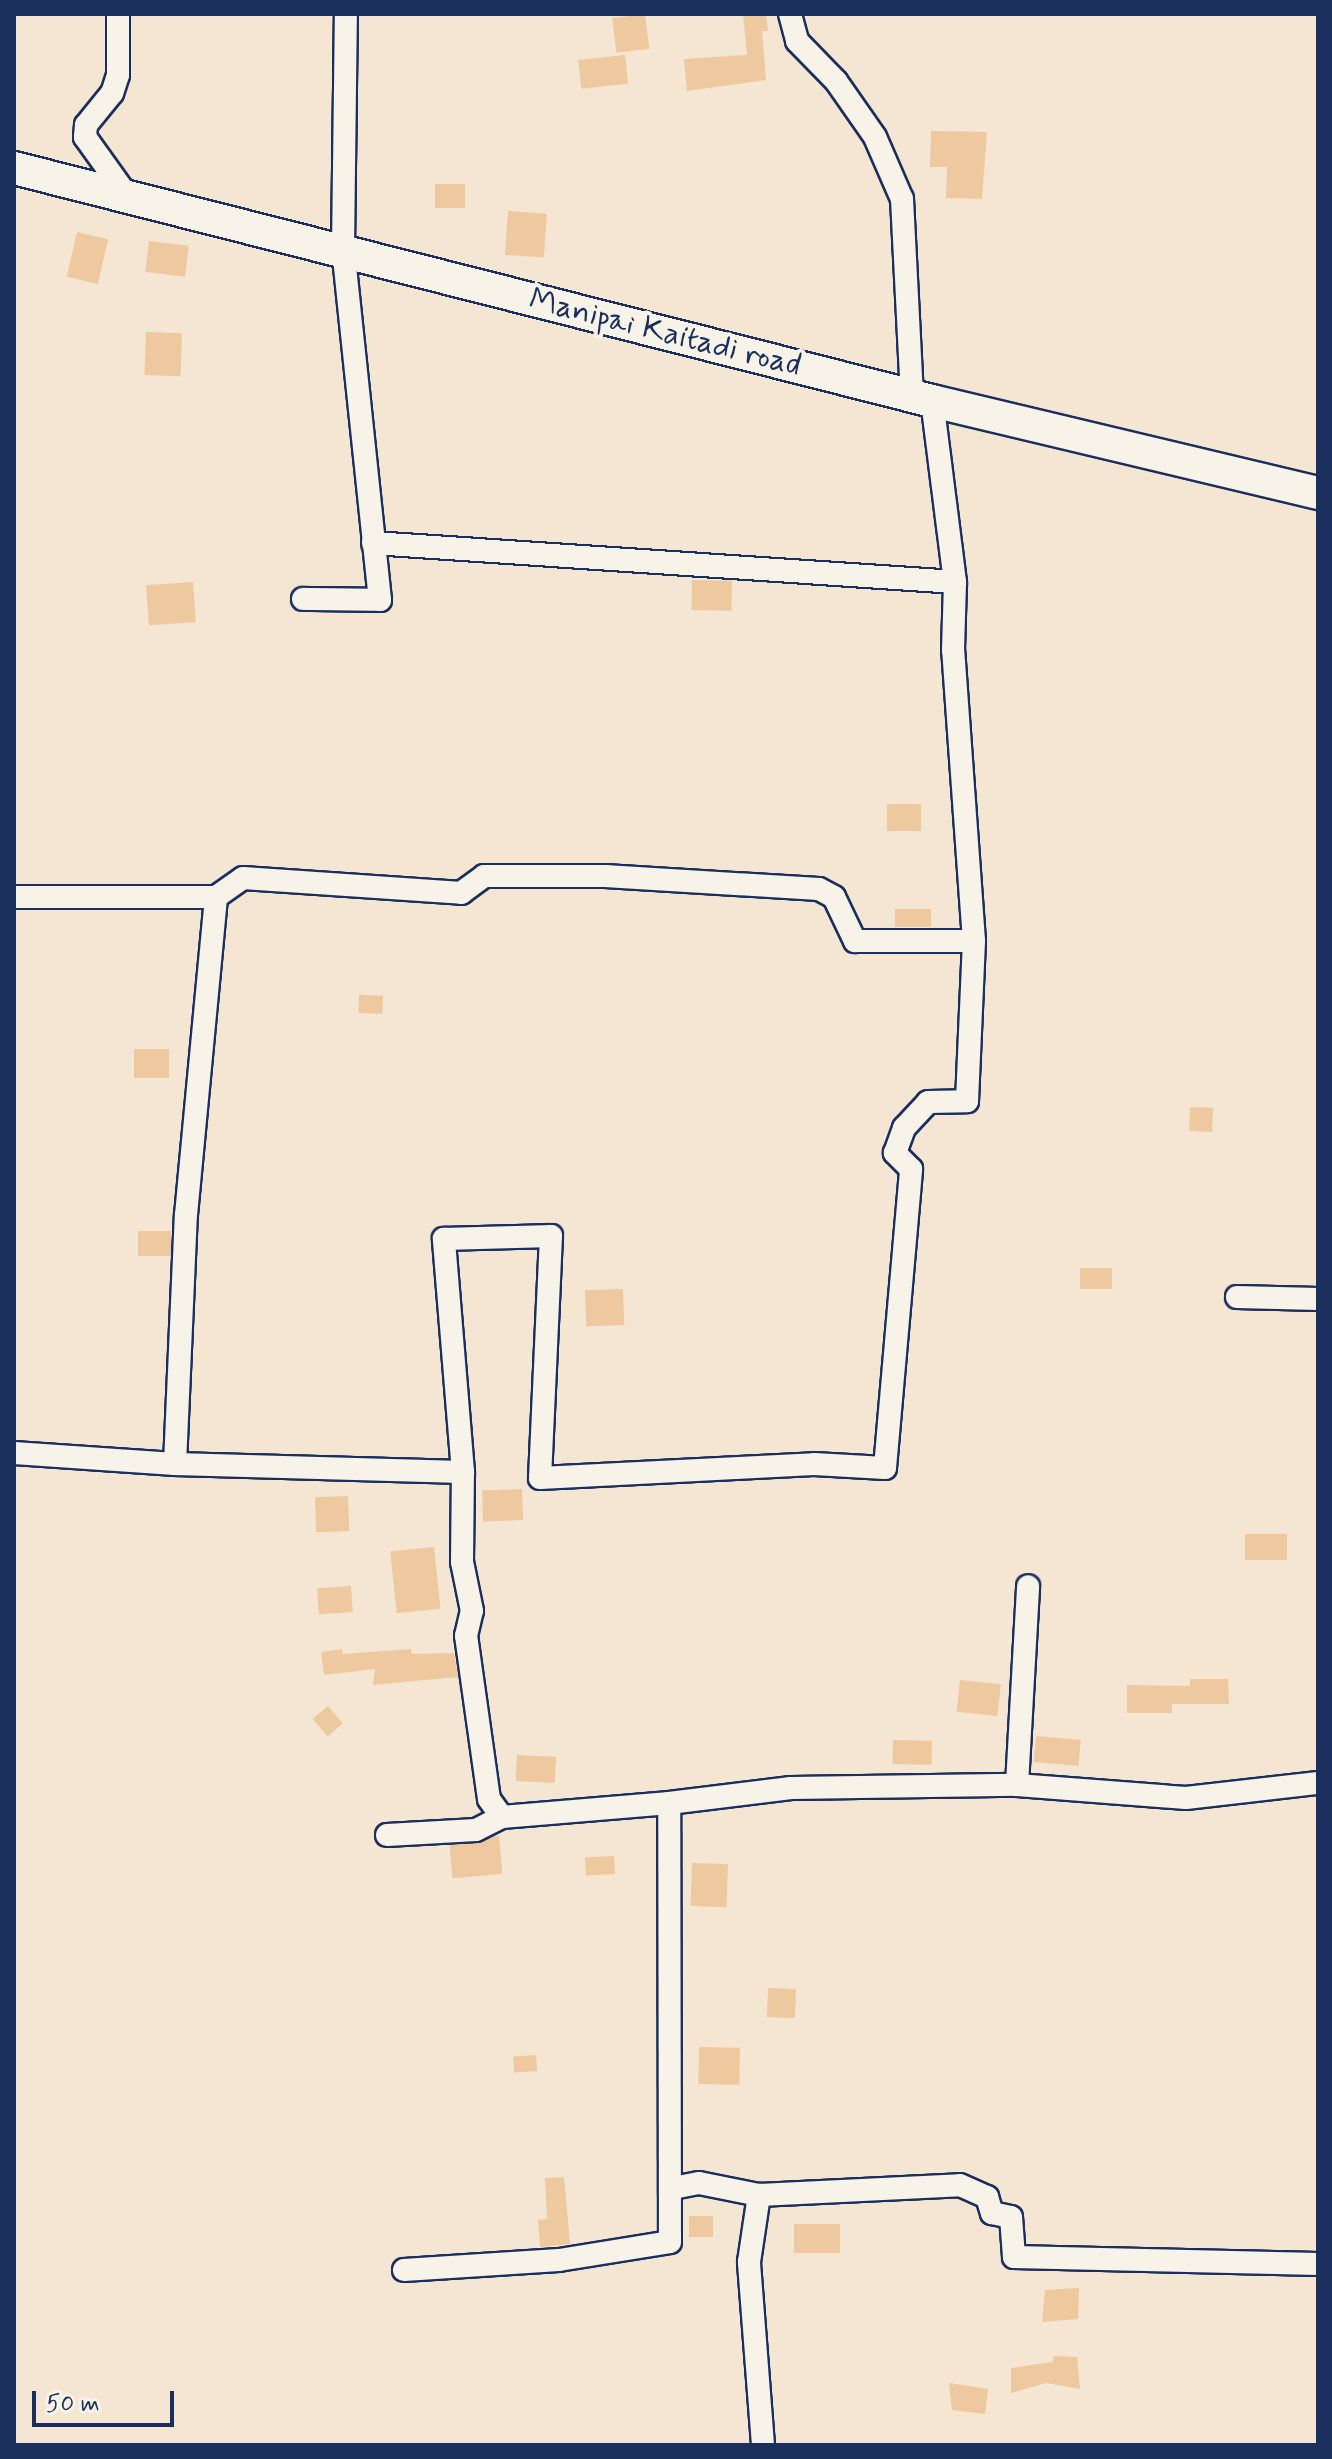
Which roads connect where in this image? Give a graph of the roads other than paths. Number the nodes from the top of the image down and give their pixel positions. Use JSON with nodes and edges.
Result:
{"nodes":[{"id":1,"x":118,"y":14,"type":"edge"},
{"id":2,"x":346,"y":14,"type":"edge"},
{"id":3,"x":790,"y":14,"type":"edge"},
{"id":4,"x":14,"y":168,"type":"edge"},
{"id":5,"x":128,"y":197,"type":"junction"},
{"id":6,"x":343,"y":250,"type":"junction"},
{"id":7,"x":922,"y":399,"type":"junction"},
{"id":8,"x":1318,"y":493,"type":"edge"},
{"id":9,"x":373,"y":543,"type":"junction"},
{"id":10,"x":955,"y":582,"type":"junction"},
{"id":11,"x":303,"y":599,"type":"dead end"},
{"id":12,"x":14,"y":897,"type":"edge"},
{"id":13,"x":216,"y":897,"type":"junction"},
{"id":14,"x":974,"y":941,"type":"junction"},
{"id":15,"x":1237,"y":1297,"type":"dead end"},
{"id":16,"x":1318,"y":1299,"type":"edge"},
{"id":17,"x":14,"y":1453,"type":"edge"},
{"id":18,"x":175,"y":1464,"type":"junction"},
{"id":19,"x":463,"y":1472,"type":"junction"},
{"id":20,"x":1028,"y":1586,"type":"dead end"},
{"id":21,"x":1318,"y":1783,"type":"edge"},
{"id":22,"x":1017,"y":1785,"type":"junction"},
{"id":23,"x":669,"y":1803,"type":"junction"},
{"id":24,"x":502,"y":1817,"type":"junction"},
{"id":25,"x":387,"y":1835,"type":"dead end"},
{"id":26,"x":673,"y":2188,"type":"junction"},
{"id":27,"x":759,"y":2195,"type":"junction"},
{"id":28,"x":1318,"y":2264,"type":"edge"},
{"id":29,"x":404,"y":2270,"type":"dead end"},
{"id":30,"x":763,"y":2445,"type":"edge"}],
"edges":[{"from":1,"to":5,"type":"street"},
{"from":2,"to":6,"type":"street"},
{"from":3,"to":7,"type":"street"},
{"from":4,"to":5,"type":"main road","name":"Manipai Kaitadi road"},
{"from":5,"to":6,"type":"main road","name":"Manipai Kaitadi road"},
{"from":6,"to":7,"type":"main road","name":"Manipai Kaitadi road"},
{"from":6,"to":9,"type":"street"},
{"from":7,"to":8,"type":"main road","name":"Manipai Kaitadi road"},
{"from":7,"to":10,"type":"street"},
{"from":9,"to":10,"type":"street"},
{"from":9,"to":11,"type":"street"},
{"from":10,"to":14,"type":"street"},
{"from":12,"to":13,"type":"street"},
{"from":13,"to":14,"type":"street"},
{"from":13,"to":18,"type":"street"},
{"from":14,"to":19,"type":"street"},
{"from":15,"to":16,"type":"street"},
{"from":17,"to":18,"type":"street"},
{"from":18,"to":19,"type":"street"},
{"from":19,"to":24,"type":"street"},
{"from":20,"to":22,"type":"street"},
{"from":21,"to":22,"type":"street"},
{"from":22,"to":23,"type":"street"},
{"from":23,"to":24,"type":"street"},
{"from":23,"to":26,"type":"street"},
{"from":24,"to":25,"type":"street"},
{"from":26,"to":27,"type":"street"},
{"from":26,"to":29,"type":"street"},
{"from":27,"to":28,"type":"street"},
{"from":27,"to":30,"type":"street"}]}
